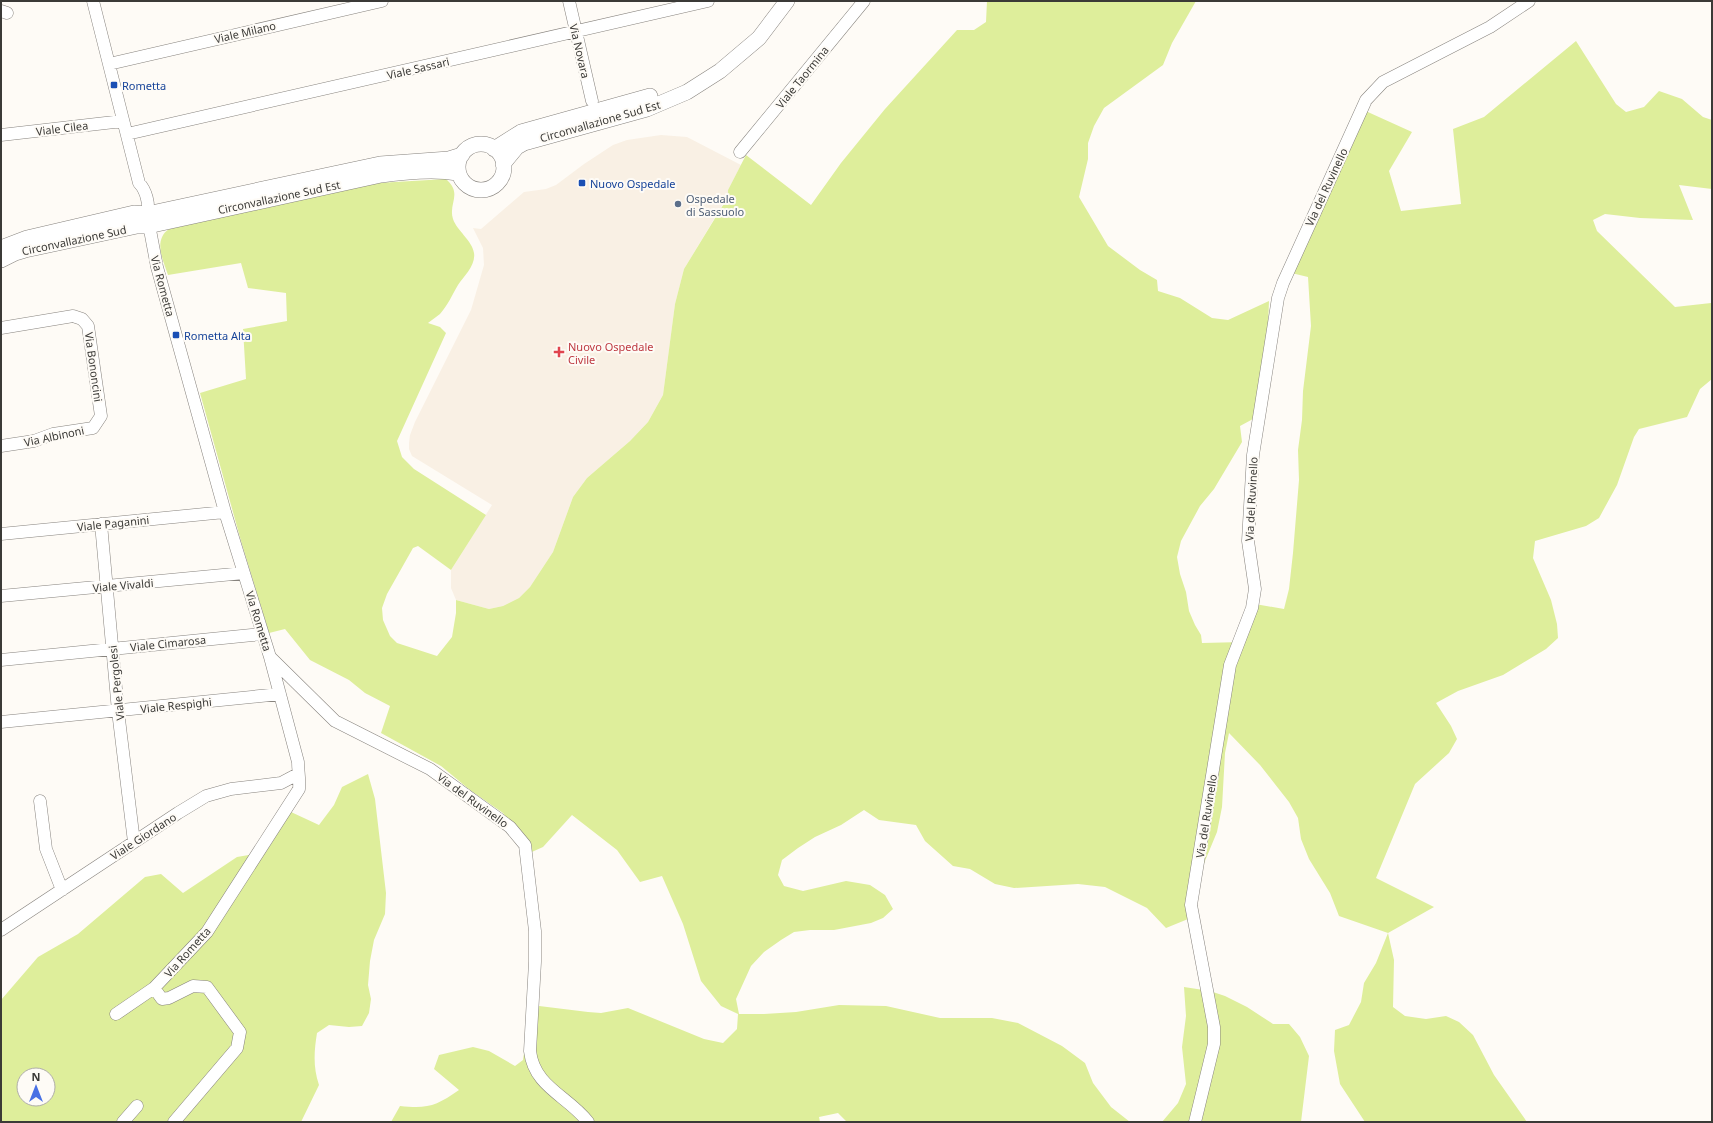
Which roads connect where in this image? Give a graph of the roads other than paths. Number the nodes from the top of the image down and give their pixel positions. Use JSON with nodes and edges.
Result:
{"nodes":[{"id":1,"x":93,"y":1,"type":"edge"},
{"id":2,"x":382,"y":1,"type":"edge"},
{"id":3,"x":569,"y":1,"type":"edge"},
{"id":4,"x":708,"y":1,"type":"edge"},
{"id":5,"x":774,"y":1,"type":"edge"},
{"id":6,"x":787,"y":1,"type":"edge"},
{"id":7,"x":864,"y":1,"type":"edge"},
{"id":8,"x":1529,"y":1,"type":"edge"},
{"id":9,"x":330,"y":7,"type":"edge"},
{"id":10,"x":576,"y":32,"type":"junction"},
{"id":11,"x":109,"y":64,"type":"junction"},
{"id":12,"x":592,"y":101,"type":"dead end"},
{"id":13,"x":123,"y":120,"type":"junction"},
{"id":14,"x":127,"y":134,"type":"junction"},
{"id":15,"x":1,"y":135,"type":"edge"},
{"id":16,"x":494,"y":149,"type":"junction"},
{"id":17,"x":740,"y":152,"type":"dead end"},
{"id":18,"x":462,"y":154,"type":"junction"},
{"id":19,"x":504,"y":164,"type":"junction"},
{"id":20,"x":458,"y":173,"type":"junction"},
{"id":21,"x":148,"y":216,"type":"junction"},
{"id":22,"x":1,"y":248,"type":"edge"},
{"id":23,"x":1,"y":260,"type":"edge"},
{"id":24,"x":1,"y":328,"type":"edge"},
{"id":25,"x":101,"y":416,"type":"joint"},
{"id":26,"x":1,"y":446,"type":"edge"},
{"id":27,"x":225,"y":512,"type":"junction"},
{"id":28,"x":101,"y":524,"type":"junction"},
{"id":29,"x":1,"y":534,"type":"edge"},
{"id":30,"x":244,"y":573,"type":"junction"},
{"id":31,"x":107,"y":586,"type":"junction"},
{"id":32,"x":1,"y":596,"type":"edge"},
{"id":33,"x":262,"y":634,"type":"junction"},
{"id":34,"x":112,"y":649,"type":"junction"},
{"id":35,"x":270,"y":657,"type":"junction"},
{"id":36,"x":1,"y":660,"type":"edge"},
{"id":37,"x":280,"y":694,"type":"junction"},
{"id":38,"x":118,"y":711,"type":"junction"},
{"id":39,"x":1,"y":722,"type":"edge"},
{"id":40,"x":298,"y":774,"type":"junction"},
{"id":41,"x":40,"y":801,"type":"dead end"},
{"id":42,"x":134,"y":842,"type":"junction"},
{"id":43,"x":62,"y":890,"type":"junction"},
{"id":44,"x":1,"y":930,"type":"edge"},
{"id":45,"x":154,"y":988,"type":"junction"},
{"id":46,"x":116,"y":1014,"type":"dead end"},
{"id":47,"x":137,"y":1106,"type":"dead end"},
{"id":48,"x":122,"y":1122,"type":"edge"},
{"id":49,"x":174,"y":1122,"type":"edge"},
{"id":50,"x":588,"y":1122,"type":"edge"},
{"id":51,"x":1195,"y":1122,"type":"edge"}],
"edges":[{"from":1,"to":11,"type":"street","name":"Via Rometta"},
{"from":2,"to":9,"type":"street","name":"Viale Milano"},
{"from":3,"to":10,"type":"street","name":"Via Novara"},
{"from":4,"to":10,"type":"street","name":"Viale Sassari"},
{"from":5,"to":16,"type":"main road","name":"Circonvallazione Sud Est"},
{"from":6,"to":19,"type":"main road","name":"Circonvallazione Sud Est"},
{"from":7,"to":17,"type":"street","name":"Viale Taormina"},
{"from":8,"to":51,"type":"street","name":"Via del Ruvinello"},
{"from":9,"to":11,"type":"street","name":"Viale Milano"},
{"from":10,"to":12,"type":"street","name":"Via Novara"},
{"from":10,"to":14,"type":"street","name":"Viale Sassari"},
{"from":11,"to":13,"type":"street","name":"Via Rometta"},
{"from":13,"to":14,"type":"street","name":"Via Rometta"},
{"from":13,"to":15,"type":"street","name":"Viale Cilea"},
{"from":14,"to":21,"type":"street","name":"Via Rometta"},
{"from":16,"to":18,"type":"main road","name":"Circonvallazione Sud Est"},
{"from":16,"to":19,"type":"main road"},
{"from":18,"to":20,"type":"main road"},
{"from":18,"to":21,"type":"main road","name":"Circonvallazione Sud Est"},
{"from":19,"to":20,"type":"main road","name":"Circonvallazione Sud Est"},
{"from":20,"to":21,"type":"main road","name":"Circonvallazione Sud Est"},
{"from":21,"to":22,"type":"main road","name":"Circonvallazione Sud"},
{"from":21,"to":23,"type":"main road","name":"Circonvallazione Sud"},
{"from":21,"to":27,"type":"street","name":"Via Rometta"},
{"from":24,"to":25,"type":"street","name":"Via Bononcini"},
{"from":25,"to":26,"type":"street","name":"Via Albinoni"},
{"from":27,"to":28,"type":"street","name":"Viale Paganini"},
{"from":27,"to":30,"type":"street","name":"Via Rometta"},
{"from":28,"to":29,"type":"street","name":"Viale Paganini"},
{"from":28,"to":31,"type":"street","name":"Viale Pergolesi"},
{"from":30,"to":31,"type":"street","name":"Viale Vivaldi"},
{"from":30,"to":33,"type":"street","name":"Via Rometta"},
{"from":31,"to":32,"type":"street","name":"Viale Vivaldi"},
{"from":31,"to":34,"type":"street","name":"Viale Pergolesi"},
{"from":33,"to":34,"type":"street","name":"Viale Cimarosa"},
{"from":33,"to":35,"type":"street","name":"Via Rometta"},
{"from":34,"to":36,"type":"street","name":"Viale Cimarosa"},
{"from":34,"to":38,"type":"street","name":"Viale Pergolesi"},
{"from":35,"to":37,"type":"street","name":"Via Rometta"},
{"from":35,"to":50,"type":"street","name":"Via del Ruvinello"},
{"from":37,"to":38,"type":"street","name":"Viale Respighi"},
{"from":37,"to":40,"type":"street","name":"Via Rometta"},
{"from":38,"to":39,"type":"street","name":"Viale Respighi"},
{"from":38,"to":42,"type":"street","name":"Viale Pergolesi"},
{"from":40,"to":42,"type":"street","name":"Viale Giordano"},
{"from":40,"to":45,"type":"street","name":"Via Rometta"},
{"from":41,"to":43,"type":"street"},
{"from":42,"to":43,"type":"street","name":"Viale Giordano"},
{"from":43,"to":44,"type":"street","name":"Viale Giordano"},
{"from":45,"to":46,"type":"street","name":"Via Rometta"},
{"from":45,"to":49,"type":"street","name":"Via Rometta"},
{"from":47,"to":48,"type":"street"}]}
